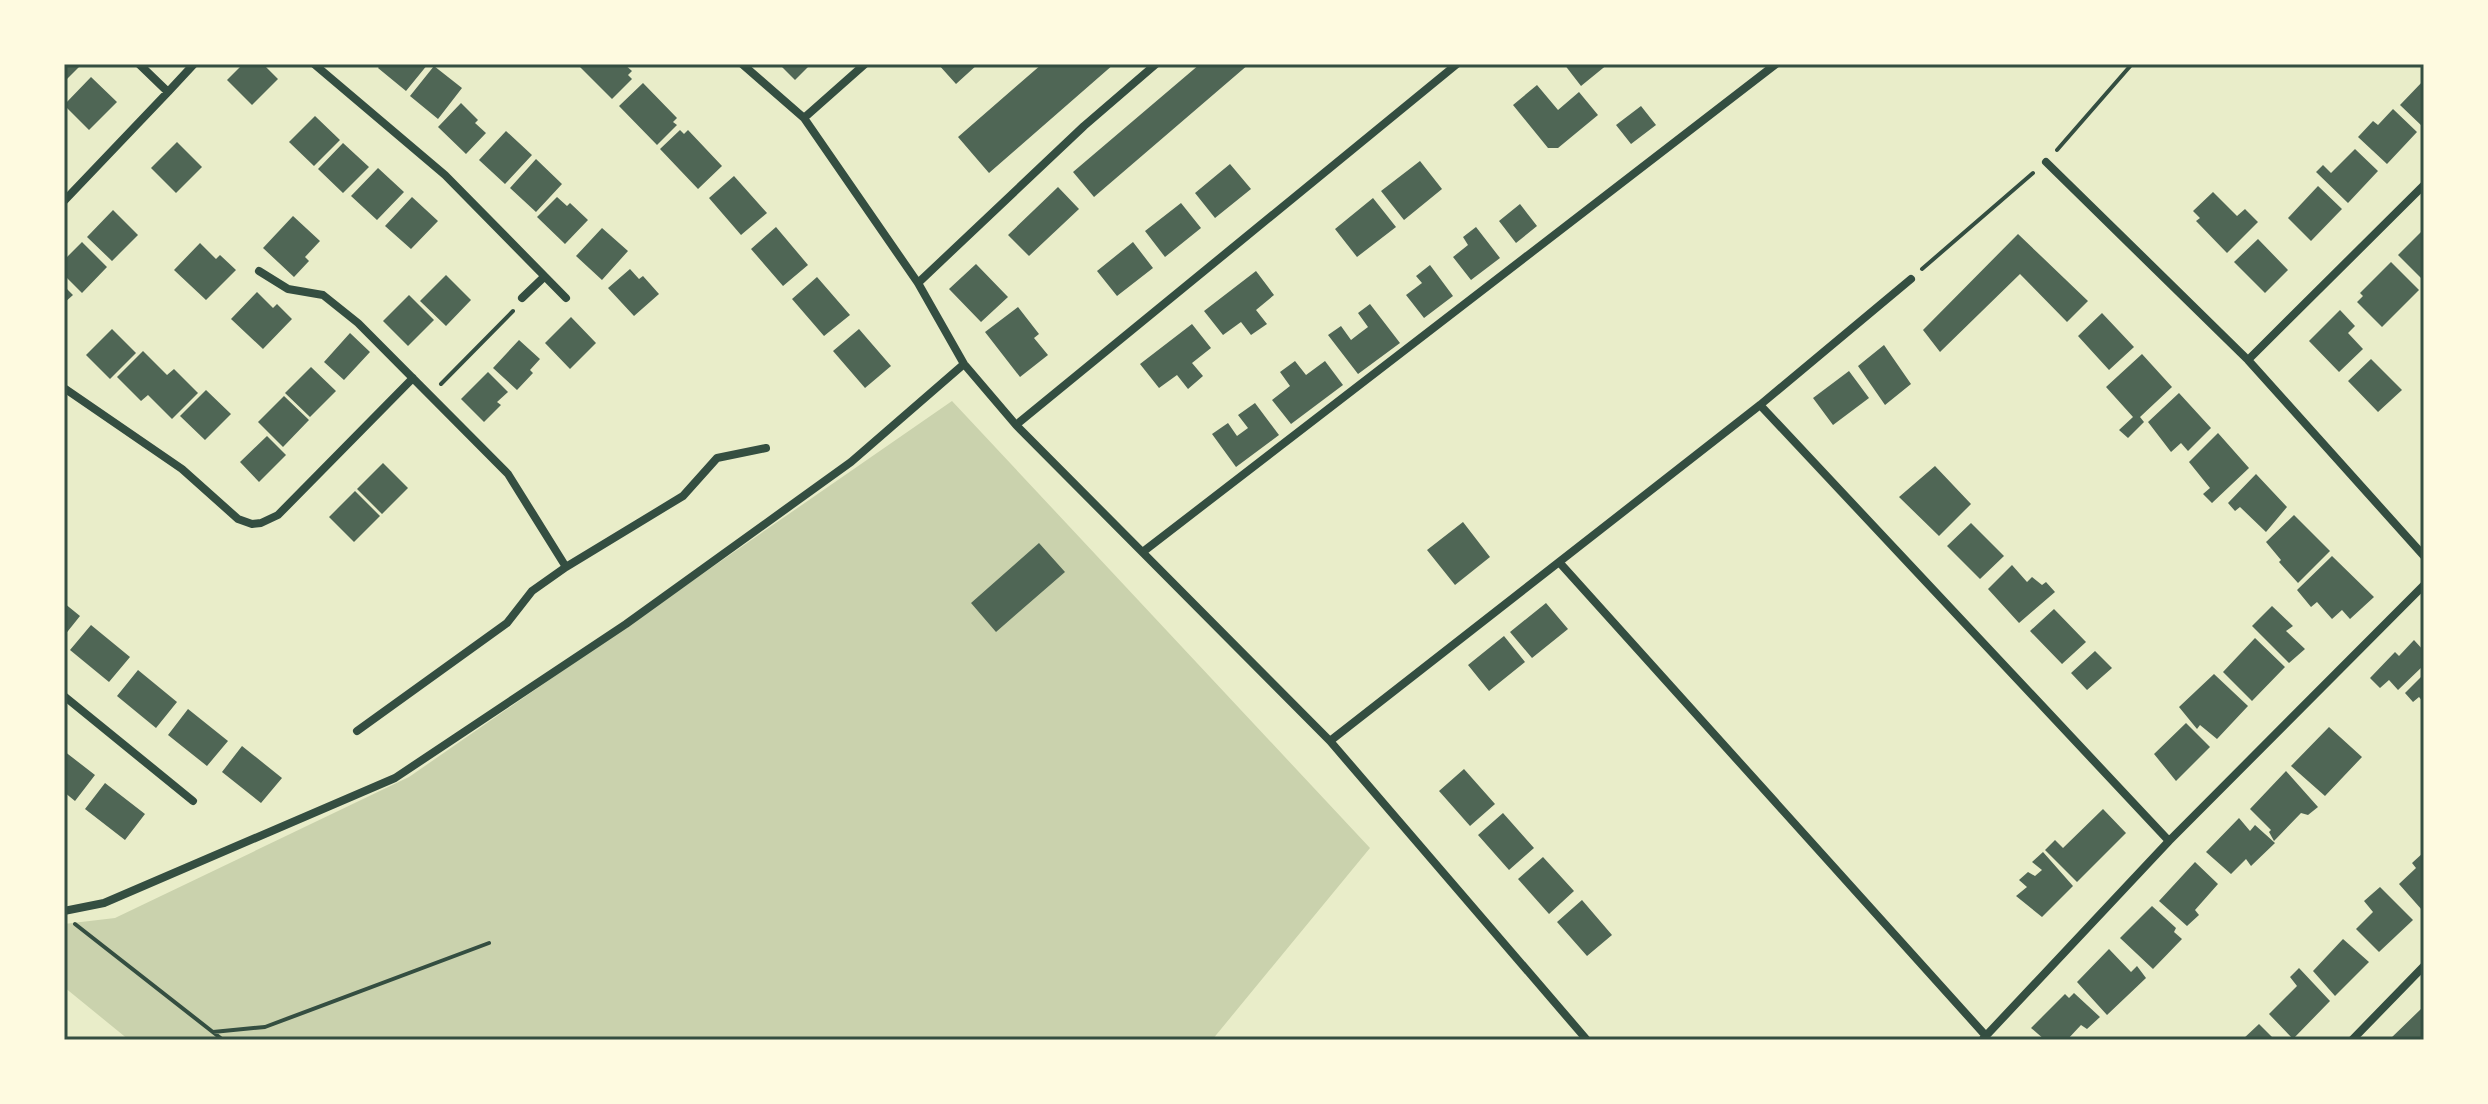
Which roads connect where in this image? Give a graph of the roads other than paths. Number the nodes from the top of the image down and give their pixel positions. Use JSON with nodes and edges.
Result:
{"nodes":[{"id":1,"x":139,"y":64,"type":"edge"},
{"id":2,"x":194,"y":64,"type":"edge"},
{"id":3,"x":314,"y":64,"type":"edge"},
{"id":4,"x":742,"y":64,"type":"edge"},
{"id":5,"x":865,"y":64,"type":"edge"},
{"id":6,"x":1156,"y":64,"type":"edge"},
{"id":7,"x":1457,"y":64,"type":"edge"},
{"id":8,"x":1776,"y":64,"type":"edge"},
{"id":9,"x":168,"y":92,"type":"junction"},
{"id":10,"x":804,"y":118,"type":"junction"},
{"id":11,"x":2046,"y":162,"type":"road end"},
{"id":12,"x":2424,"y":185,"type":"edge"},
{"id":13,"x":64,"y":201,"type":"edge"},
{"id":14,"x":259,"y":271,"type":"dead end"},
{"id":15,"x":544,"y":277,"type":"junction"},
{"id":16,"x":1911,"y":279,"type":"road end"},
{"id":17,"x":918,"y":283,"type":"junction"},
{"id":18,"x":522,"y":298,"type":"road end"},
{"id":19,"x":566,"y":298,"type":"dead end"},
{"id":20,"x":2248,"y":360,"type":"junction"},
{"id":21,"x":964,"y":364,"type":"junction"},
{"id":22,"x":413,"y":378,"type":"junction"},
{"id":23,"x":64,"y":388,"type":"edge"},
{"id":24,"x":1760,"y":405,"type":"junction"},
{"id":25,"x":1016,"y":425,"type":"junction"},
{"id":26,"x":766,"y":448,"type":"dead end"},
{"id":27,"x":1144,"y":551,"type":"junction"},
{"id":28,"x":2424,"y":556,"type":"edge"},
{"id":29,"x":1559,"y":562,"type":"junction"},
{"id":30,"x":566,"y":567,"type":"junction"},
{"id":31,"x":2424,"y":585,"type":"edge"},
{"id":32,"x":64,"y":696,"type":"edge"},
{"id":33,"x":357,"y":731,"type":"dead end"},
{"id":34,"x":1330,"y":741,"type":"junction"},
{"id":35,"x":193,"y":801,"type":"dead end"},
{"id":36,"x":2169,"y":841,"type":"junction"},
{"id":37,"x":64,"y":913,"type":"edge"},
{"id":38,"x":2424,"y":966,"type":"edge"},
{"id":39,"x":1984,"y":1038,"type":"edge"},
{"id":40,"x":1587,"y":1040,"type":"edge"},
{"id":41,"x":2352,"y":1040,"type":"edge"}],
"edges":[{"from":1,"to":9,"type":"street"},
{"from":2,"to":9,"type":"street"},
{"from":3,"to":15,"type":"street"},
{"from":4,"to":10,"type":"street"},
{"from":5,"to":10,"type":"street"},
{"from":6,"to":17,"type":"street"},
{"from":7,"to":25,"type":"street"},
{"from":8,"to":27,"type":"street"},
{"from":9,"to":13,"type":"street"},
{"from":10,"to":17,"type":"street"},
{"from":11,"to":20,"type":"street"},
{"from":12,"to":20,"type":"street"},
{"from":14,"to":22,"type":"street"},
{"from":15,"to":18,"type":"street"},
{"from":15,"to":19,"type":"street"},
{"from":16,"to":24,"type":"street"},
{"from":17,"to":21,"type":"street"},
{"from":20,"to":28,"type":"street"},
{"from":21,"to":25,"type":"street"},
{"from":21,"to":37,"type":"street"},
{"from":22,"to":23,"type":"street"},
{"from":22,"to":30,"type":"street"},
{"from":24,"to":29,"type":"street"},
{"from":24,"to":36,"type":"street"},
{"from":25,"to":27,"type":"street"},
{"from":26,"to":30,"type":"street"},
{"from":27,"to":34,"type":"street"},
{"from":29,"to":34,"type":"street"},
{"from":29,"to":39,"type":"street"},
{"from":30,"to":33,"type":"street"},
{"from":31,"to":36,"type":"street"},
{"from":32,"to":35,"type":"street"},
{"from":34,"to":40,"type":"street"},
{"from":36,"to":39,"type":"street"},
{"from":38,"to":41,"type":"street"}]}
